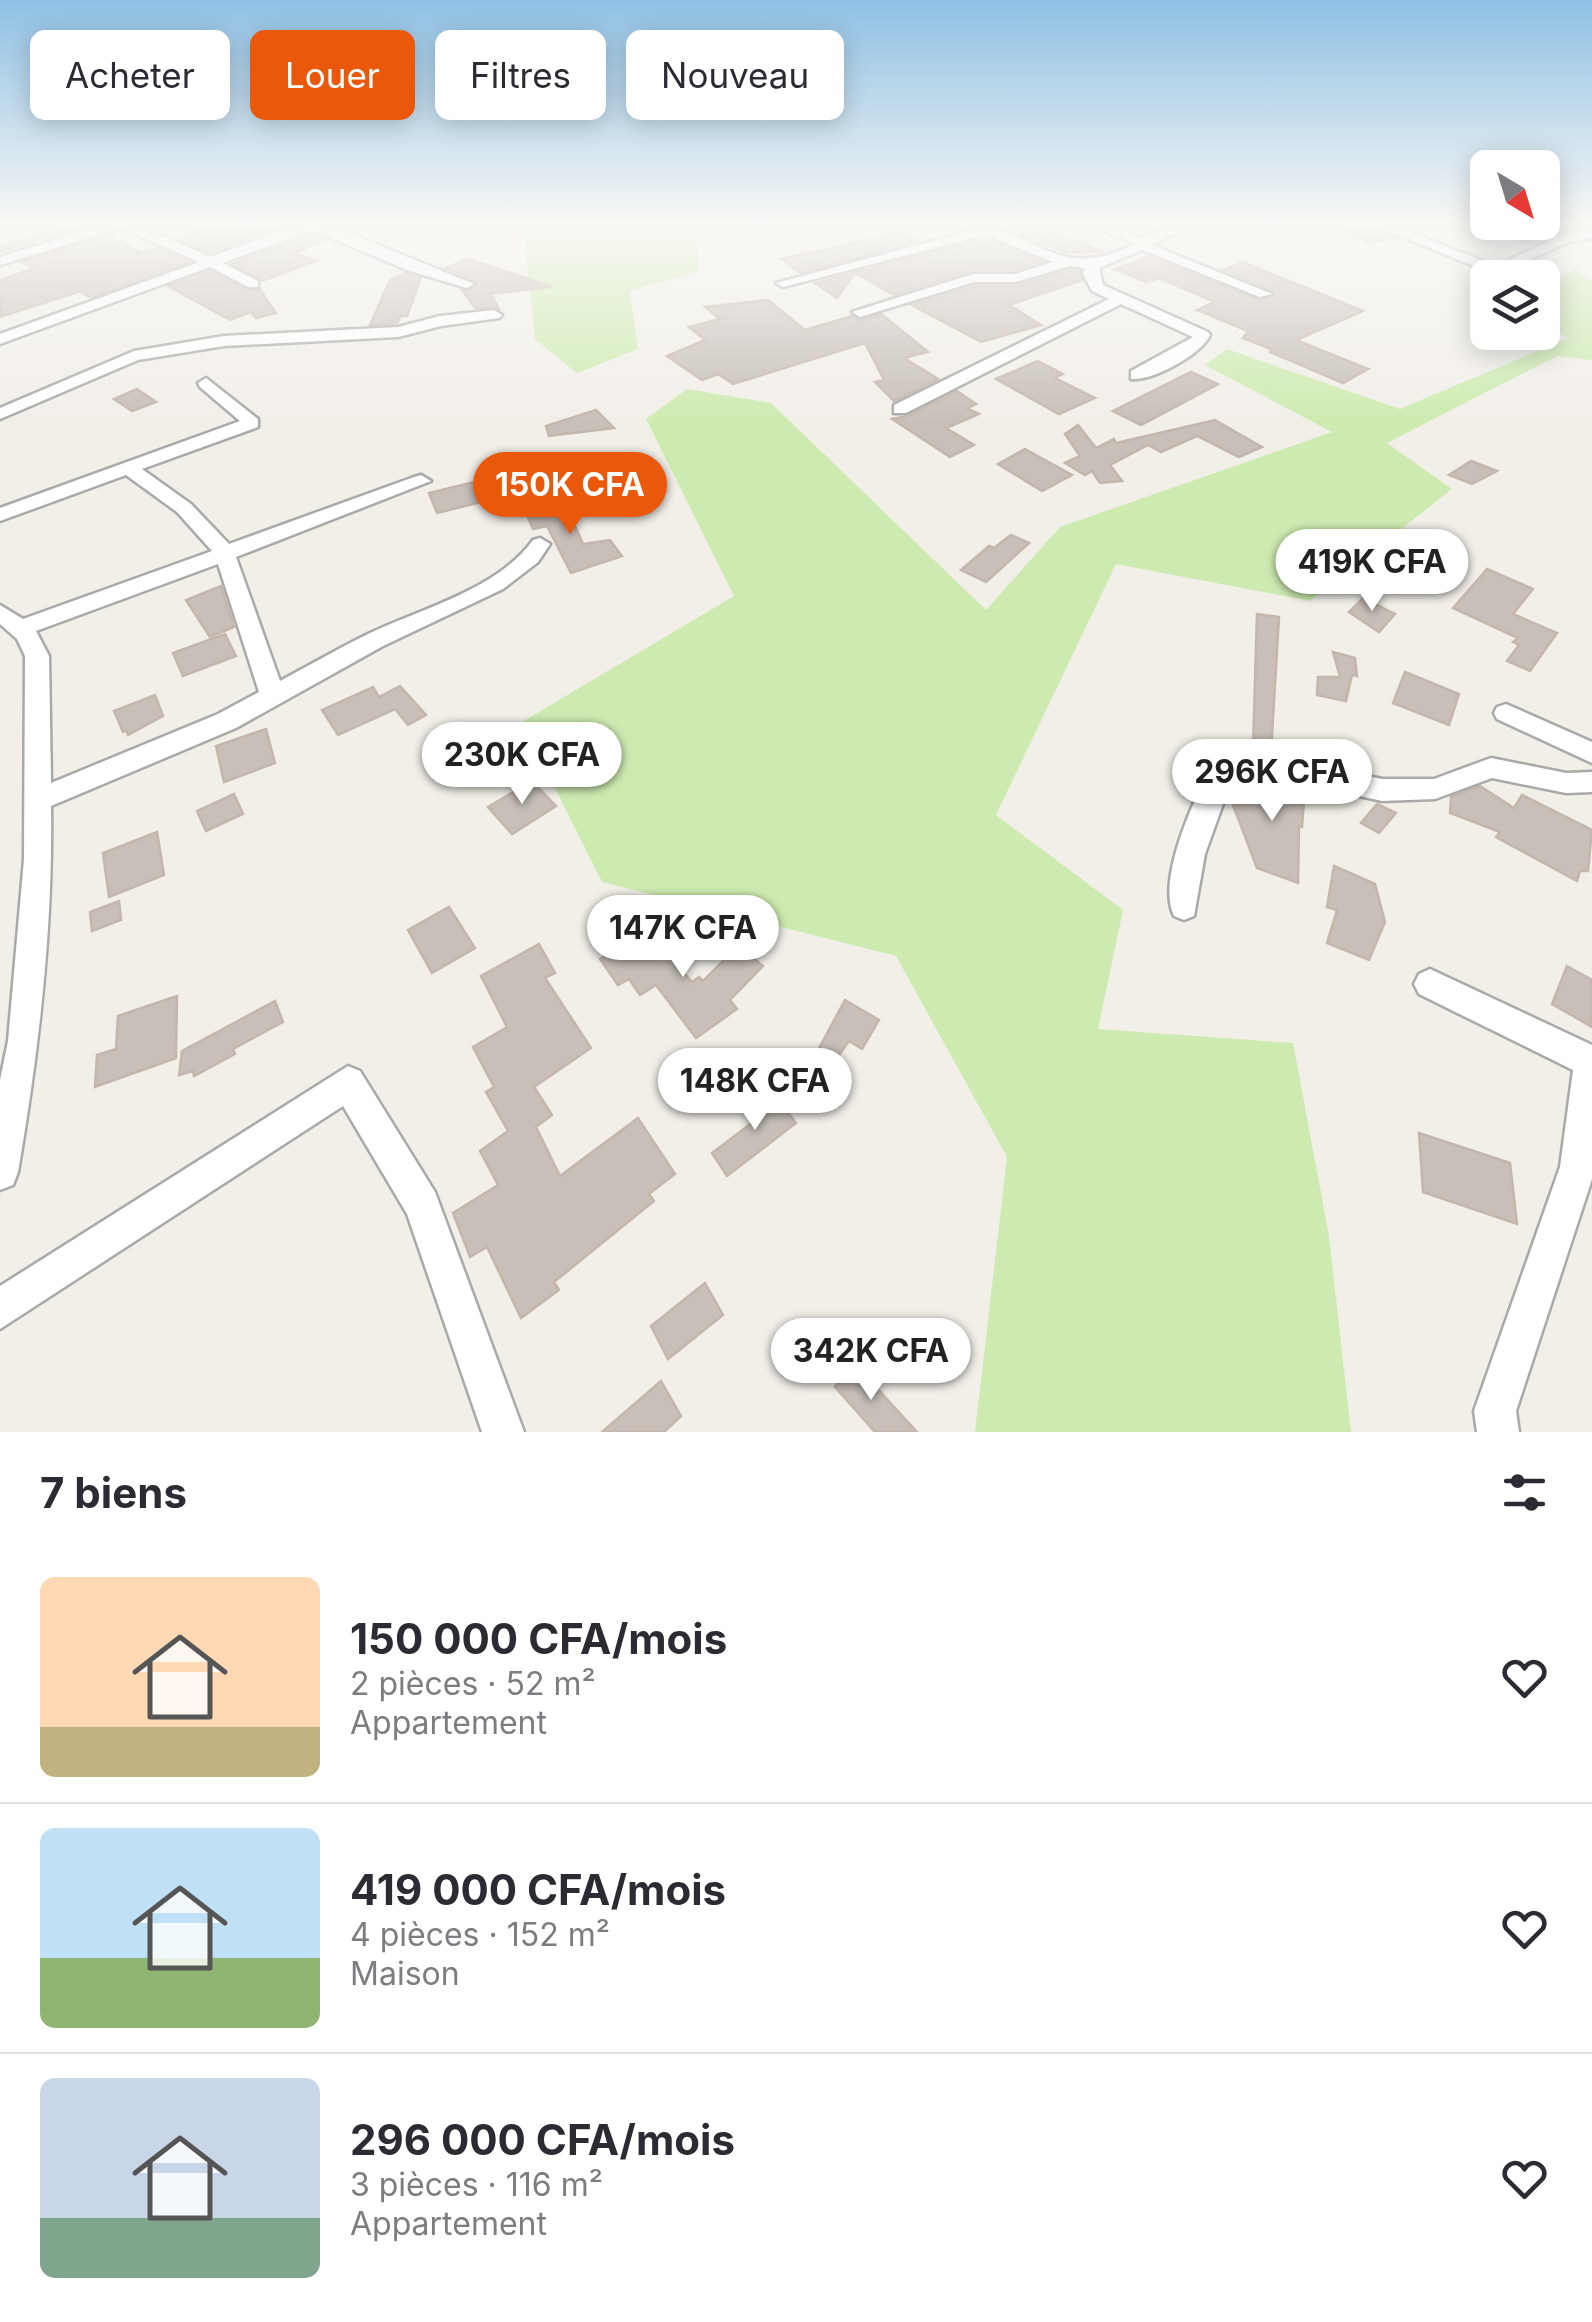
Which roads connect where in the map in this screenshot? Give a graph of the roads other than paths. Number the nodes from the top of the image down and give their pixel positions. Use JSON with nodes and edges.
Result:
{"nodes":[{"id":1,"x":135,"y":290,"type":"edge"},
{"id":2,"x":934,"y":290,"type":"edge"},
{"id":3,"x":1105,"y":290,"type":"edge"},
{"id":4,"x":1254,"y":290,"type":"edge"},
{"id":5,"x":1264,"y":294,"type":"dead end"},
{"id":6,"x":1120,"y":299,"type":"junction"},
{"id":7,"x":860,"y":312,"type":"dead end"},
{"id":8,"x":494,"y":315,"type":"dead end"},
{"id":9,"x":0,"y":339,"type":"edge"},
{"id":10,"x":1137,"y":375,"type":"dead end"},
{"id":11,"x":206,"y":383,"type":"dead end"},
{"id":12,"x":900,"y":409,"type":"dead end"},
{"id":13,"x":0,"y":414,"type":"edge"},
{"id":14,"x":128,"y":468,"type":"junction"},
{"id":15,"x":421,"y":481,"type":"dead end"},
{"id":16,"x":0,"y":515,"type":"edge"},
{"id":17,"x":540,"y":544,"type":"dead end"},
{"id":18,"x":224,"y":551,"type":"junction"},
{"id":19,"x":10,"y":620,"type":"edge"},
{"id":20,"x":273,"y":698,"type":"junction"},
{"id":21,"x":1506,"y":714,"type":"dead end"},
{"id":22,"x":1592,"y":753,"type":"edge"},
{"id":23,"x":1592,"y":782,"type":"edge"},
{"id":24,"x":37,"y":800,"type":"junction"},
{"id":25,"x":1184,"y":907,"type":"dead end"},
{"id":26,"x":1430,"y":984,"type":"dead end"},
{"id":27,"x":1591,"y":1061,"type":"edge"},
{"id":28,"x":0,"y":1172,"type":"edge"},
{"id":29,"x":0,"y":1309,"type":"edge"},
{"id":30,"x":503,"y":1432,"type":"edge"},
{"id":31,"x":1498,"y":1432,"type":"edge"}],
"edges":[{"from":1,"to":9,"type":"street"},
{"from":2,"to":7,"type":"street"},
{"from":3,"to":6,"type":"street"},
{"from":4,"to":5,"type":"street"},
{"from":6,"to":10,"type":"street"},
{"from":6,"to":12,"type":"street"},
{"from":8,"to":13,"type":"street"},
{"from":11,"to":14,"type":"street"},
{"from":14,"to":16,"type":"street"},
{"from":14,"to":18,"type":"street"},
{"from":15,"to":18,"type":"street"},
{"from":17,"to":20,"type":"street"},
{"from":18,"to":19,"type":"street"},
{"from":18,"to":20,"type":"street"},
{"from":19,"to":24,"type":"street"},
{"from":20,"to":24,"type":"street"},
{"from":21,"to":22,"type":"street"},
{"from":23,"to":25,"type":"street"},
{"from":24,"to":28,"type":"street"},
{"from":26,"to":27,"type":"street"},
{"from":27,"to":31,"type":"street"},
{"from":29,"to":30,"type":"street"}]}
